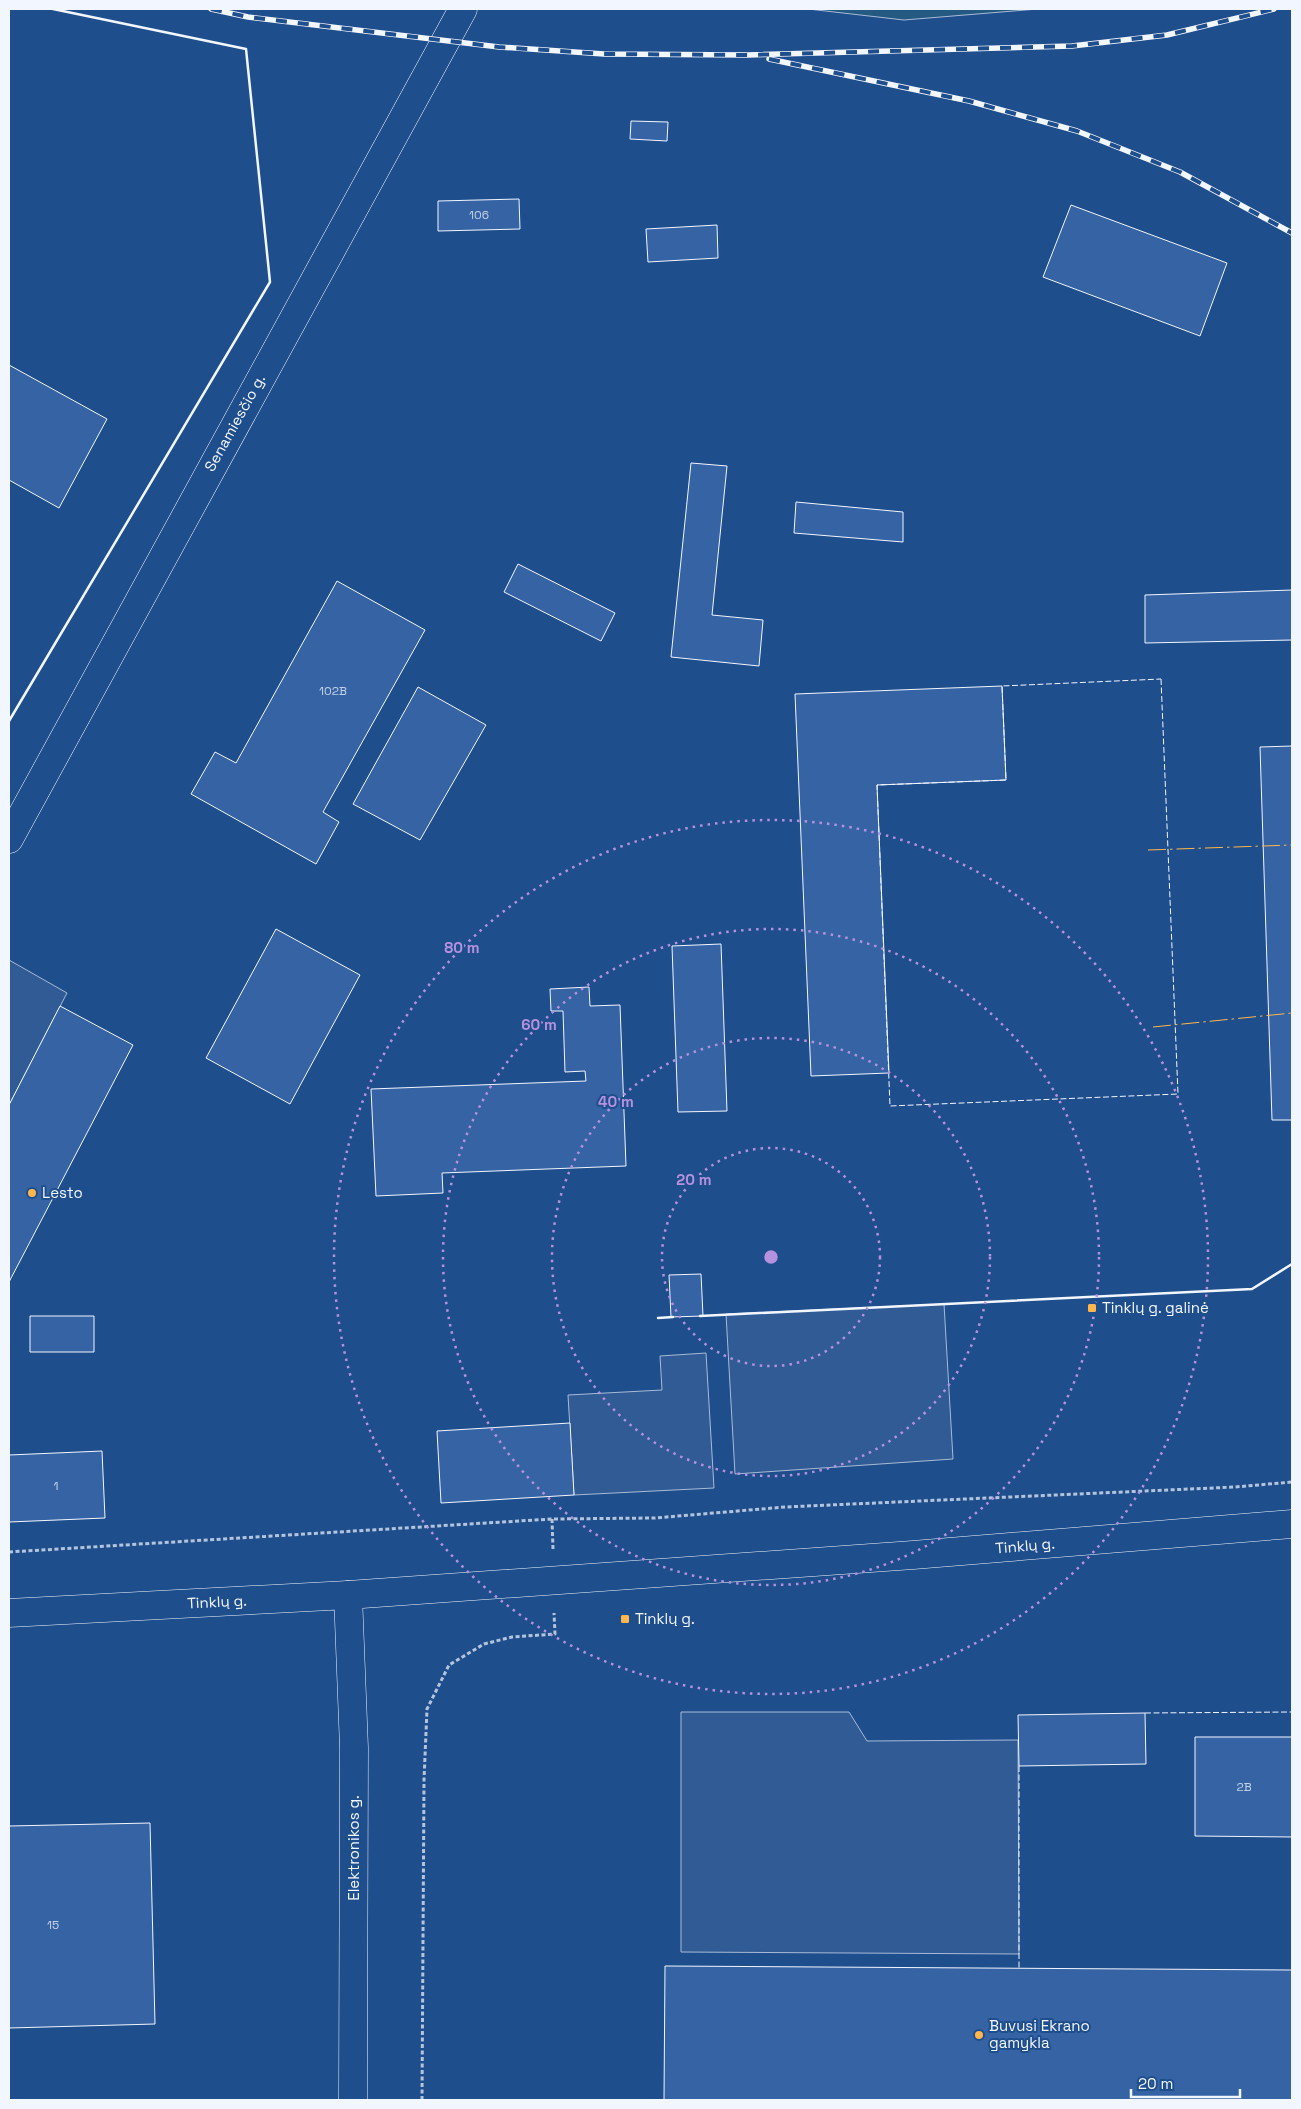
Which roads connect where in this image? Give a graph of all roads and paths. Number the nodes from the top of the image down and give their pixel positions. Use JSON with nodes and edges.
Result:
{"nodes":[{"id":1,"x":463,"y":9,"type":"edge"},
{"id":2,"x":9,"y":839,"type":"edge"},
{"id":3,"x":1292,"y":1482,"type":"edge"},
{"id":4,"x":552,"y":1519,"type":"junction"},
{"id":5,"x":1292,"y":1524,"type":"edge"},
{"id":6,"x":9,"y":1552,"type":"edge"},
{"id":7,"x":553,"y":1582,"type":"junction"},
{"id":8,"x":348,"y":1596,"type":"junction"},
{"id":9,"x":9,"y":1613,"type":"edge"},
{"id":10,"x":353,"y":2100,"type":"edge"},
{"id":11,"x":422,"y":2100,"type":"edge"}],
"edges":[{"from":1,"to":2,"type":"main road","name":"Senamiesčio g."},
{"from":3,"to":4,"type":"path"},
{"from":4,"to":6,"type":"path"},
{"from":4,"to":7,"type":"path"},
{"from":5,"to":7,"type":"main road","name":"Tinklų g."},
{"from":7,"to":8,"type":"main road","name":"Tinklų g."},
{"from":7,"to":11,"type":"path"},
{"from":8,"to":9,"type":"main road","name":"Tinklų g."},
{"from":8,"to":10,"type":"main road","name":"Elektronikos g."}]}
